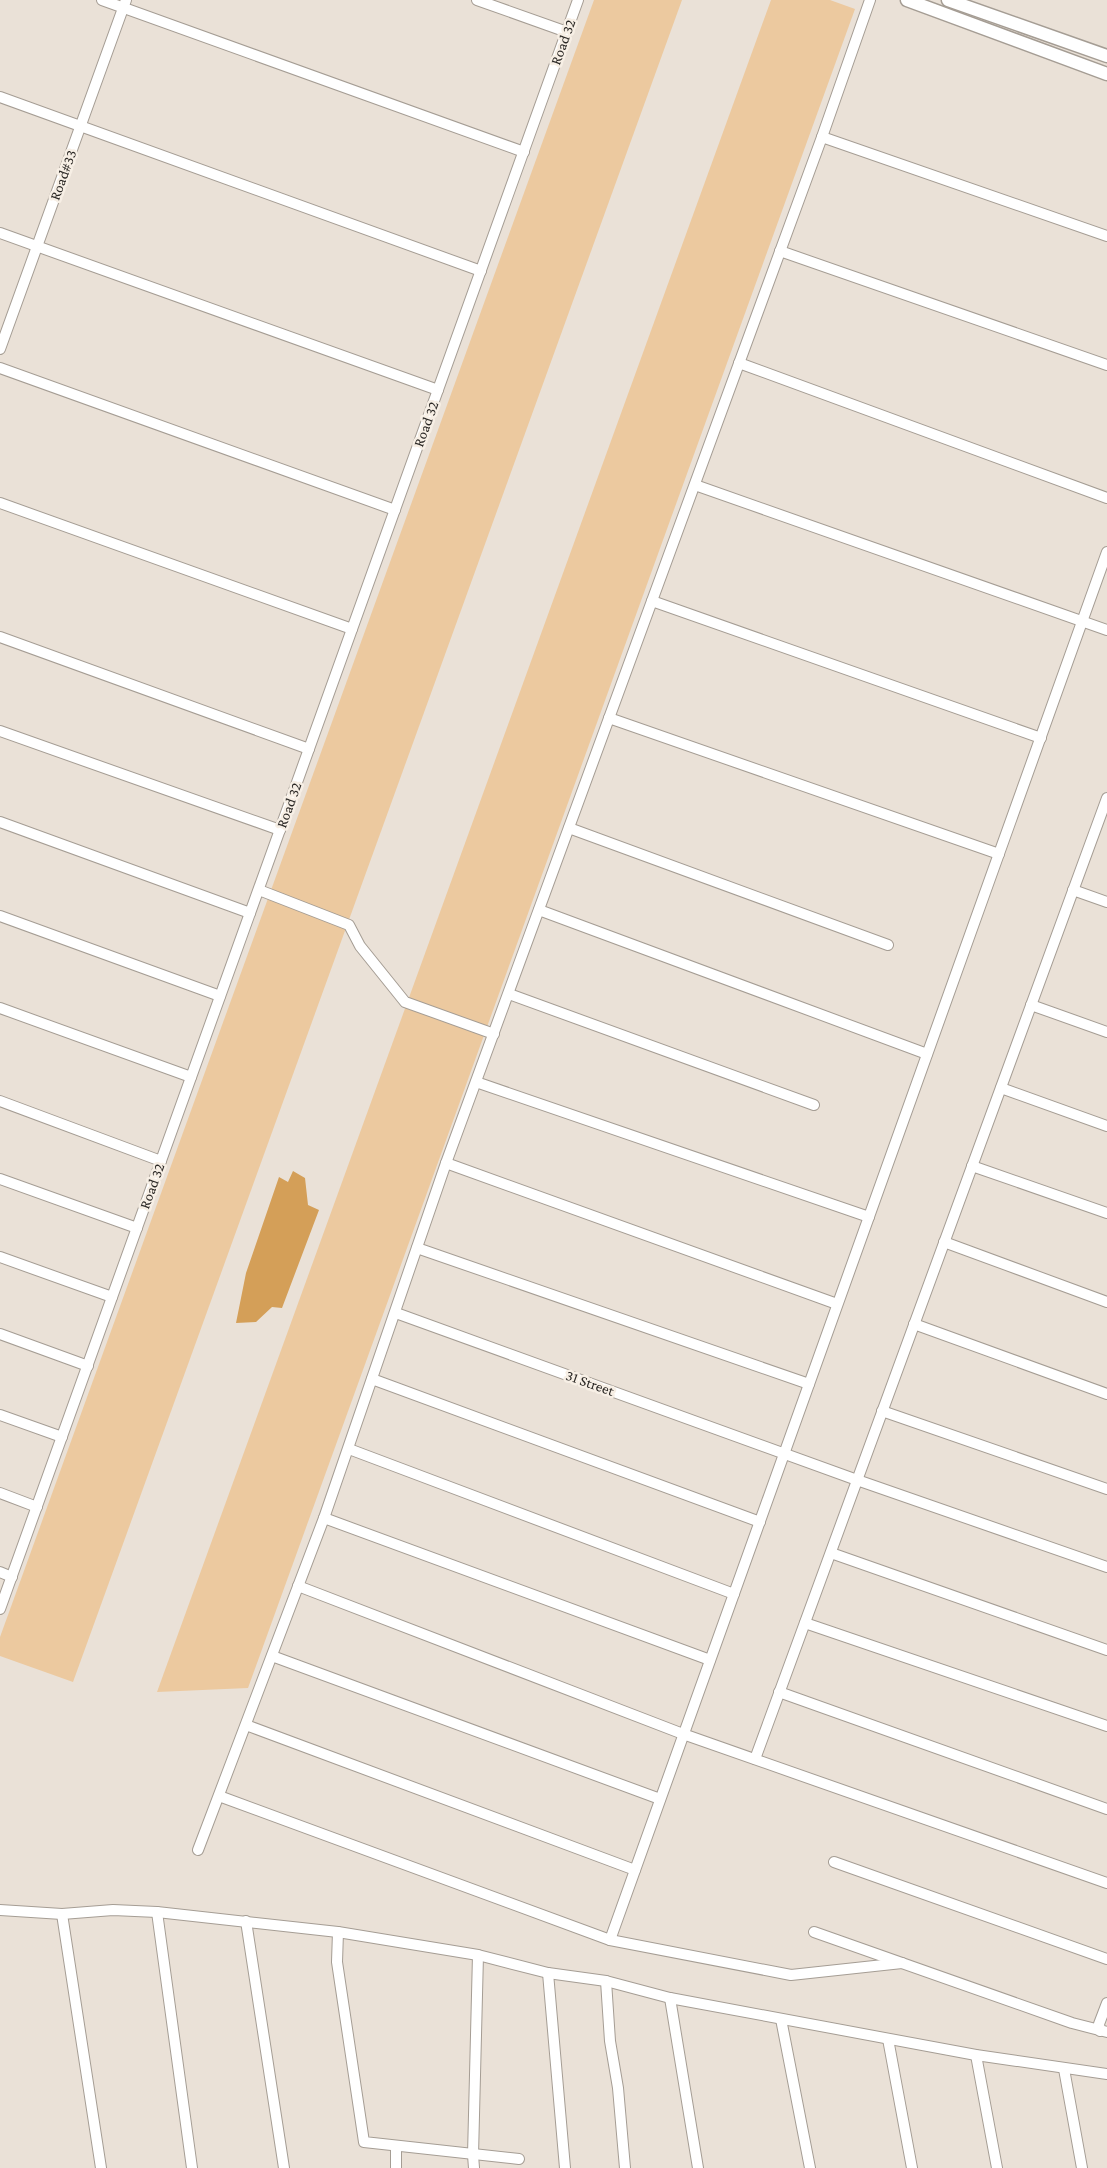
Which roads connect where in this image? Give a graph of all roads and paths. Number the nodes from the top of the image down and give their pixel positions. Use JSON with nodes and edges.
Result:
{"nodes":[{"id":1,"x":102,"y":0,"type":"edge"},
{"id":2,"x":477,"y":0,"type":"edge"},
{"id":3,"x":578,"y":0,"type":"edge"},
{"id":4,"x":870,"y":0,"type":"edge"},
{"id":5,"x":908,"y":0,"type":"edge"},
{"id":6,"x":948,"y":0,"type":"edge"},
{"id":7,"x":124,"y":4,"type":"edge"},
{"id":8,"x":567,"y":32,"type":"junction"},
{"id":9,"x":1107,"y":56,"type":"edge"},
{"id":10,"x":1107,"y":74,"type":"edge"},
{"id":11,"x":0,"y":96,"type":"edge"},
{"id":12,"x":81,"y":125,"type":"junction"},
{"id":13,"x":822,"y":137,"type":"junction"},
{"id":14,"x":524,"y":152,"type":"junction"},
{"id":15,"x":0,"y":233,"type":"edge"},
{"id":16,"x":1107,"y":236,"type":"edge"},
{"id":17,"x":37,"y":246,"type":"junction"},
{"id":18,"x":780,"y":251,"type":"junction"},
{"id":19,"x":481,"y":271,"type":"junction"},
{"id":20,"x":0,"y":350,"type":"edge"},
{"id":21,"x":739,"y":363,"type":"junction"},
{"id":22,"x":1107,"y":365,"type":"edge"},
{"id":23,"x":0,"y":368,"type":"edge"},
{"id":24,"x":438,"y":390,"type":"junction"},
{"id":25,"x":694,"y":485,"type":"junction"},
{"id":26,"x":1107,"y":498,"type":"edge"},
{"id":27,"x":0,"y":503,"type":"edge"},
{"id":28,"x":395,"y":510,"type":"junction"},
{"id":29,"x":1107,"y":552,"type":"edge"},
{"id":30,"x":652,"y":602,"type":"junction"},
{"id":31,"x":1082,"y":621,"type":"junction"},
{"id":32,"x":352,"y":629,"type":"junction"},
{"id":33,"x":1107,"y":630,"type":"edge"},
{"id":34,"x":0,"y":637,"type":"edge"},
{"id":35,"x":610,"y":718,"type":"junction"},
{"id":36,"x":0,"y":731,"type":"edge"},
{"id":37,"x":1041,"y":738,"type":"junction"},
{"id":38,"x":309,"y":749,"type":"junction"},
{"id":39,"x":1107,"y":798,"type":"edge"},
{"id":40,"x":0,"y":822,"type":"edge"},
{"id":41,"x":569,"y":828,"type":"junction"},
{"id":42,"x":280,"y":830,"type":"junction"},
{"id":43,"x":999,"y":854,"type":"junction"},
{"id":44,"x":258,"y":890,"type":"junction"},
{"id":45,"x":1073,"y":890,"type":"junction"},
{"id":46,"x":1107,"y":902,"type":"edge"},
{"id":47,"x":539,"y":910,"type":"junction"},
{"id":48,"x":250,"y":913,"type":"junction"},
{"id":49,"x":0,"y":916,"type":"edge"},
{"id":50,"x":888,"y":945,"type":"dead end"},
{"id":51,"x":508,"y":994,"type":"junction"},
{"id":52,"x":220,"y":996,"type":"junction"},
{"id":53,"x":1031,"y":1005,"type":"junction"},
{"id":54,"x":0,"y":1008,"type":"edge"},
{"id":55,"x":1107,"y":1032,"type":"edge"},
{"id":56,"x":494,"y":1034,"type":"junction"},
{"id":57,"x":927,"y":1054,"type":"junction"},
{"id":58,"x":192,"y":1077,"type":"junction"},
{"id":59,"x":476,"y":1082,"type":"junction"},
{"id":60,"x":1001,"y":1088,"type":"junction"},
{"id":61,"x":0,"y":1101,"type":"edge"},
{"id":62,"x":814,"y":1105,"type":"dead end"},
{"id":63,"x":1107,"y":1126,"type":"edge"},
{"id":64,"x":161,"y":1160,"type":"junction"},
{"id":65,"x":446,"y":1163,"type":"junction"},
{"id":66,"x":972,"y":1166,"type":"junction"},
{"id":67,"x":0,"y":1179,"type":"edge"},
{"id":68,"x":1107,"y":1213,"type":"edge"},
{"id":69,"x":869,"y":1217,"type":"junction"},
{"id":70,"x":137,"y":1228,"type":"junction"},
{"id":71,"x":944,"y":1242,"type":"junction"},
{"id":72,"x":418,"y":1248,"type":"junction"},
{"id":73,"x":0,"y":1258,"type":"edge"},
{"id":74,"x":112,"y":1297,"type":"junction"},
{"id":75,"x":1107,"y":1302,"type":"edge"},
{"id":76,"x":838,"y":1304,"type":"junction"},
{"id":77,"x":396,"y":1312,"type":"junction"},
{"id":78,"x":914,"y":1324,"type":"junction"},
{"id":79,"x":0,"y":1334,"type":"edge"},
{"id":80,"x":88,"y":1366,"type":"junction"},
{"id":81,"x":372,"y":1379,"type":"junction"},
{"id":82,"x":809,"y":1384,"type":"junction"},
{"id":83,"x":1107,"y":1394,"type":"edge"},
{"id":84,"x":882,"y":1412,"type":"junction"},
{"id":85,"x":0,"y":1415,"type":"edge"},
{"id":86,"x":62,"y":1437,"type":"junction"},
{"id":87,"x":349,"y":1448,"type":"junction"},
{"id":88,"x":784,"y":1453,"type":"junction"},
{"id":89,"x":857,"y":1480,"type":"junction"},
{"id":90,"x":1107,"y":1489,"type":"edge"},
{"id":91,"x":0,"y":1493,"type":"edge"},
{"id":92,"x":37,"y":1507,"type":"junction"},
{"id":93,"x":324,"y":1518,"type":"junction"},
{"id":94,"x":760,"y":1522,"type":"junction"},
{"id":95,"x":831,"y":1553,"type":"junction"},
{"id":96,"x":1107,"y":1567,"type":"edge"},
{"id":97,"x":0,"y":1572,"type":"edge"},
{"id":98,"x":12,"y":1576,"type":"junction"},
{"id":99,"x":298,"y":1586,"type":"junction"},
{"id":100,"x":734,"y":1594,"type":"junction"},
{"id":101,"x":0,"y":1609,"type":"edge"},
{"id":102,"x":805,"y":1623,"type":"junction"},
{"id":103,"x":1107,"y":1650,"type":"edge"},
{"id":104,"x":272,"y":1656,"type":"junction"},
{"id":105,"x":710,"y":1660,"type":"junction"},
{"id":106,"x":780,"y":1692,"type":"junction"},
{"id":107,"x":246,"y":1725,"type":"junction"},
{"id":108,"x":1107,"y":1726,"type":"edge"},
{"id":109,"x":683,"y":1734,"type":"junction"},
{"id":110,"x":755,"y":1759,"type":"junction"},
{"id":111,"x":219,"y":1796,"type":"junction"},
{"id":112,"x":660,"y":1800,"type":"junction"},
{"id":113,"x":1107,"y":1809,"type":"edge"},
{"id":114,"x":198,"y":1850,"type":"dead end"},
{"id":115,"x":834,"y":1862,"type":"dead end"},
{"id":116,"x":634,"y":1870,"type":"junction"},
{"id":117,"x":1107,"y":1883,"type":"edge"},
{"id":118,"x":0,"y":1910,"type":"edge"},
{"id":119,"x":157,"y":1912,"type":"junction"},
{"id":120,"x":62,"y":1914,"type":"junction"},
{"id":121,"x":246,"y":1921,"type":"junction"},
{"id":122,"x":338,"y":1932,"type":"junction"},
{"id":123,"x":814,"y":1932,"type":"dead end"},
{"id":124,"x":610,"y":1940,"type":"junction"},
{"id":125,"x":478,"y":1955,"type":"junction"},
{"id":126,"x":1107,"y":1959,"type":"edge"},
{"id":127,"x":902,"y":1963,"type":"junction"},
{"id":128,"x":548,"y":1973,"type":"junction"},
{"id":129,"x":606,"y":1982,"type":"junction"},
{"id":130,"x":670,"y":1998,"type":"junction"},
{"id":131,"x":1107,"y":2003,"type":"edge"},
{"id":132,"x":781,"y":2019,"type":"junction"},
{"id":133,"x":1103,"y":2031,"type":"edge"},
{"id":134,"x":888,"y":2039,"type":"junction"},
{"id":135,"x":976,"y":2055,"type":"junction"},
{"id":136,"x":1064,"y":2069,"type":"junction"},
{"id":137,"x":1107,"y":2074,"type":"edge"},
{"id":138,"x":396,"y":2146,"type":"junction"},
{"id":139,"x":473,"y":2155,"type":"junction"},
{"id":140,"x":519,"y":2159,"type":"dead end"},
{"id":141,"x":101,"y":2168,"type":"edge"},
{"id":142,"x":192,"y":2168,"type":"edge"},
{"id":143,"x":284,"y":2168,"type":"edge"},
{"id":144,"x":396,"y":2168,"type":"edge"},
{"id":145,"x":474,"y":2168,"type":"edge"},
{"id":146,"x":565,"y":2168,"type":"edge"},
{"id":147,"x":626,"y":2168,"type":"edge"},
{"id":148,"x":698,"y":2168,"type":"edge"},
{"id":149,"x":810,"y":2168,"type":"edge"},
{"id":150,"x":912,"y":2168,"type":"edge"},
{"id":151,"x":997,"y":2168,"type":"edge"},
{"id":152,"x":1082,"y":2168,"type":"edge"}],
"edges":[{"from":1,"to":7,"type":"street"},
{"from":2,"to":8,"type":"street"},
{"from":3,"to":8,"type":"street","name":"Road 32"},
{"from":4,"to":13,"type":"street"},
{"from":5,"to":10,"type":"street"},
{"from":6,"to":9,"type":"street"},
{"from":7,"to":12,"type":"street","name":"Road#33"},
{"from":7,"to":14,"type":"street"},
{"from":8,"to":14,"type":"street","name":"Road 32"},
{"from":11,"to":12,"type":"street"},
{"from":12,"to":17,"type":"street","name":"Road#33"},
{"from":12,"to":19,"type":"street"},
{"from":13,"to":16,"type":"street"},
{"from":13,"to":18,"type":"street"},
{"from":14,"to":19,"type":"street","name":"Road 32"},
{"from":15,"to":17,"type":"street"},
{"from":17,"to":20,"type":"street","name":"Road#33"},
{"from":17,"to":24,"type":"street"},
{"from":18,"to":21,"type":"street"},
{"from":18,"to":22,"type":"street"},
{"from":19,"to":24,"type":"street","name":"Road 32"},
{"from":21,"to":25,"type":"street"},
{"from":21,"to":26,"type":"street"},
{"from":23,"to":28,"type":"street"},
{"from":24,"to":28,"type":"street","name":"Road 32"},
{"from":25,"to":30,"type":"street"},
{"from":25,"to":31,"type":"street"},
{"from":27,"to":32,"type":"street"},
{"from":28,"to":32,"type":"street","name":"Road 32"},
{"from":29,"to":31,"type":"street"},
{"from":30,"to":35,"type":"street"},
{"from":30,"to":37,"type":"street"},
{"from":31,"to":33,"type":"street"},
{"from":31,"to":37,"type":"street"},
{"from":32,"to":38,"type":"street","name":"Road 32"},
{"from":34,"to":38,"type":"street"},
{"from":35,"to":41,"type":"street"},
{"from":35,"to":43,"type":"street"},
{"from":36,"to":42,"type":"street"},
{"from":37,"to":43,"type":"street"},
{"from":38,"to":42,"type":"street","name":"Road 32"},
{"from":39,"to":45,"type":"street"},
{"from":40,"to":48,"type":"street"},
{"from":41,"to":47,"type":"street"},
{"from":41,"to":50,"type":"street"},
{"from":42,"to":44,"type":"street","name":"Road 32"},
{"from":43,"to":57,"type":"street"},
{"from":44,"to":48,"type":"street","name":"Road 32"},
{"from":44,"to":56,"type":"street"},
{"from":45,"to":46,"type":"street"},
{"from":45,"to":53,"type":"street"},
{"from":47,"to":51,"type":"street"},
{"from":47,"to":57,"type":"street"},
{"from":48,"to":52,"type":"street","name":"Road 32"},
{"from":49,"to":52,"type":"street"},
{"from":51,"to":56,"type":"street"},
{"from":51,"to":62,"type":"street"},
{"from":52,"to":58,"type":"street","name":"Road 32"},
{"from":53,"to":55,"type":"street"},
{"from":53,"to":60,"type":"street"},
{"from":54,"to":58,"type":"street"},
{"from":56,"to":59,"type":"street"},
{"from":57,"to":69,"type":"street"},
{"from":58,"to":64,"type":"street","name":"Road 32"},
{"from":59,"to":65,"type":"street"},
{"from":59,"to":69,"type":"street"},
{"from":60,"to":63,"type":"street"},
{"from":60,"to":66,"type":"street"},
{"from":61,"to":64,"type":"street"},
{"from":64,"to":70,"type":"street","name":"Road 32"},
{"from":65,"to":72,"type":"street"},
{"from":65,"to":76,"type":"street"},
{"from":66,"to":68,"type":"street"},
{"from":66,"to":71,"type":"street"},
{"from":67,"to":70,"type":"street"},
{"from":69,"to":76,"type":"street"},
{"from":70,"to":74,"type":"street","name":"Road 32"},
{"from":71,"to":75,"type":"street"},
{"from":71,"to":78,"type":"street"},
{"from":72,"to":77,"type":"street"},
{"from":72,"to":82,"type":"street"},
{"from":73,"to":74,"type":"street"},
{"from":74,"to":80,"type":"street","name":"Road 32"},
{"from":76,"to":82,"type":"street"},
{"from":77,"to":81,"type":"street"},
{"from":77,"to":88,"type":"street","name":"31 Street"},
{"from":78,"to":83,"type":"street"},
{"from":78,"to":84,"type":"street"},
{"from":79,"to":80,"type":"street"},
{"from":80,"to":86,"type":"street","name":"Road 32"},
{"from":81,"to":87,"type":"street"},
{"from":81,"to":94,"type":"street"},
{"from":82,"to":88,"type":"street"},
{"from":84,"to":89,"type":"street"},
{"from":84,"to":90,"type":"street"},
{"from":85,"to":86,"type":"street"},
{"from":86,"to":92,"type":"street","name":"Road 32"},
{"from":87,"to":93,"type":"street"},
{"from":87,"to":100,"type":"street"},
{"from":88,"to":89,"type":"street","name":"31 Street"},
{"from":88,"to":94,"type":"street"},
{"from":89,"to":95,"type":"street"},
{"from":89,"to":96,"type":"street","name":"31 Street"},
{"from":91,"to":92,"type":"street"},
{"from":92,"to":98,"type":"street","name":"Road 32"},
{"from":93,"to":99,"type":"street"},
{"from":93,"to":105,"type":"street"},
{"from":94,"to":100,"type":"street"},
{"from":95,"to":102,"type":"street"},
{"from":95,"to":103,"type":"street"},
{"from":97,"to":98,"type":"street"},
{"from":98,"to":101,"type":"street","name":"Road 32"},
{"from":99,"to":104,"type":"street"},
{"from":99,"to":109,"type":"street"},
{"from":100,"to":105,"type":"street"},
{"from":102,"to":106,"type":"street"},
{"from":102,"to":108,"type":"street"},
{"from":104,"to":107,"type":"street"},
{"from":104,"to":112,"type":"street"},
{"from":105,"to":109,"type":"street"},
{"from":106,"to":110,"type":"street"},
{"from":106,"to":113,"type":"street"},
{"from":107,"to":111,"type":"street"},
{"from":107,"to":116,"type":"street"},
{"from":109,"to":110,"type":"street"},
{"from":109,"to":112,"type":"street"},
{"from":110,"to":117,"type":"street"},
{"from":111,"to":114,"type":"street"},
{"from":111,"to":124,"type":"street"},
{"from":112,"to":116,"type":"street"},
{"from":115,"to":126,"type":"street"},
{"from":116,"to":124,"type":"street"},
{"from":118,"to":120,"type":"street"},
{"from":119,"to":120,"type":"street"},
{"from":119,"to":121,"type":"street"},
{"from":119,"to":142,"type":"street"},
{"from":120,"to":141,"type":"street"},
{"from":121,"to":122,"type":"street"},
{"from":121,"to":143,"type":"street"},
{"from":122,"to":125,"type":"street"},
{"from":122,"to":138,"type":"street"},
{"from":123,"to":127,"type":"street"},
{"from":124,"to":127,"type":"street"},
{"from":125,"to":128,"type":"street"},
{"from":125,"to":139,"type":"street"},
{"from":127,"to":133,"type":"street"},
{"from":128,"to":129,"type":"street"},
{"from":128,"to":146,"type":"street"},
{"from":129,"to":130,"type":"street"},
{"from":129,"to":147,"type":"street"},
{"from":130,"to":132,"type":"street"},
{"from":130,"to":148,"type":"street"},
{"from":131,"to":133,"type":"street"},
{"from":132,"to":134,"type":"street"},
{"from":132,"to":149,"type":"street"},
{"from":134,"to":135,"type":"street"},
{"from":134,"to":150,"type":"street"},
{"from":135,"to":136,"type":"street"},
{"from":135,"to":151,"type":"street"},
{"from":136,"to":137,"type":"street"},
{"from":136,"to":152,"type":"street"},
{"from":138,"to":139,"type":"street"},
{"from":138,"to":144,"type":"street"},
{"from":139,"to":140,"type":"street"},
{"from":139,"to":145,"type":"street"}]}
